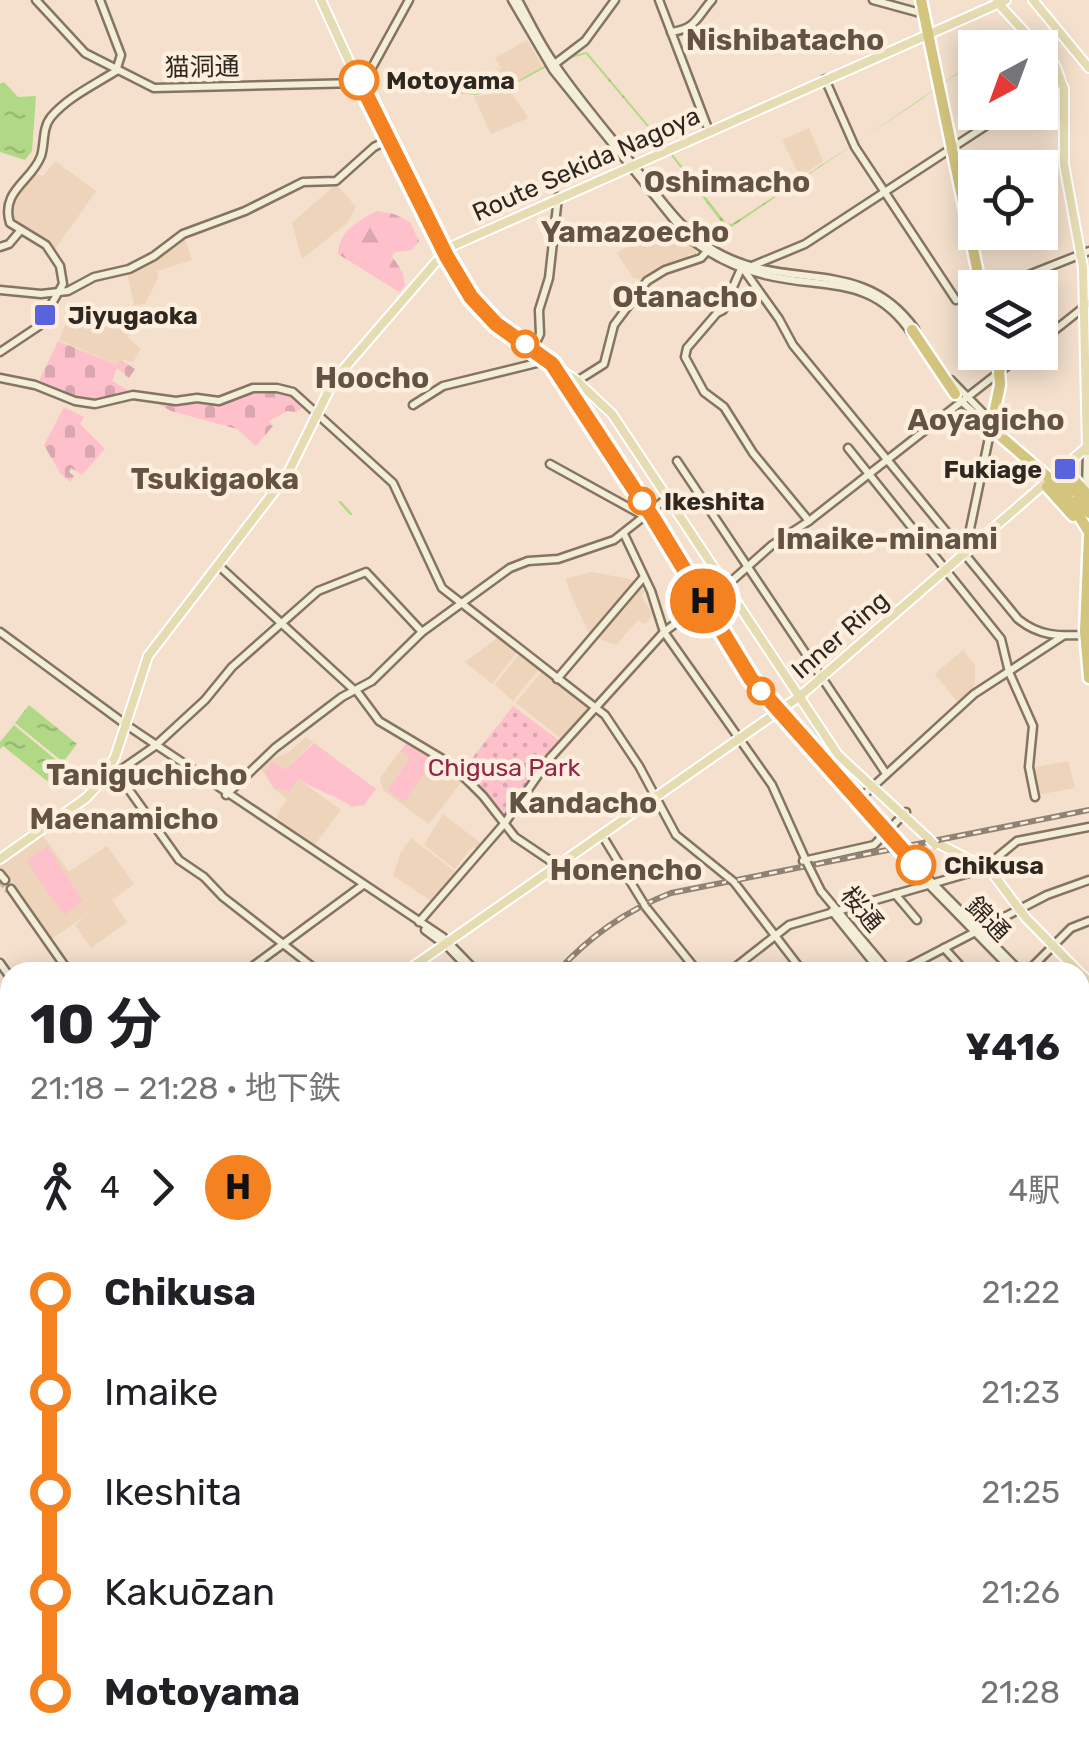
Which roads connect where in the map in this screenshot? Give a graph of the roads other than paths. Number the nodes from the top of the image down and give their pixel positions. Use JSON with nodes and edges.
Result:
{"nodes":[{"id":1,"x":36,"y":0,"type":"edge"},
{"id":2,"x":100,"y":0,"type":"edge"},
{"id":3,"x":324,"y":0,"type":"edge"},
{"id":4,"x":408,"y":0,"type":"edge"},
{"id":5,"x":515,"y":0,"type":"edge"},
{"id":6,"x":616,"y":0,"type":"edge"},
{"id":7,"x":659,"y":0,"type":"edge"},
{"id":8,"x":712,"y":0,"type":"edge"},
{"id":9,"x":873,"y":0,"type":"edge"},
{"id":10,"x":923,"y":0,"type":"edge"},
{"id":11,"x":1000,"y":1,"type":"edge"},
{"id":12,"x":898,"y":4,"type":"edge"},
{"id":13,"x":1039,"y":6,"type":"edge"},
{"id":14,"x":924,"y":14,"type":"junction"},
{"id":15,"x":671,"y":32,"type":"junction"},
{"id":16,"x":928,"y":33,"type":"junction"},
{"id":17,"x":552,"y":66,"type":"junction"},
{"id":18,"x":1089,"y":66,"type":"edge"},
{"id":19,"x":116,"y":70,"type":"junction"},
{"id":20,"x":824,"y":79,"type":"junction"},
{"id":21,"x":362,"y":81,"type":"junction"},
{"id":22,"x":1062,"y":82,"type":"junction"},
{"id":23,"x":1058,"y":84,"type":"edge"},
{"id":24,"x":709,"y":130,"type":"junction"},
{"id":25,"x":978,"y":130,"type":"edge"},
{"id":26,"x":390,"y":139,"type":"junction"},
{"id":27,"x":952,"y":146,"type":"junction"},
{"id":28,"x":630,"y":166,"type":"junction"},
{"id":29,"x":885,"y":192,"type":"junction"},
{"id":30,"x":558,"y":197,"type":"junction"},
{"id":31,"x":20,"y":231,"type":"junction"},
{"id":32,"x":0,"y":247,"type":"edge"},
{"id":33,"x":445,"y":248,"type":"junction"},
{"id":34,"x":710,"y":248,"type":"junction"},
{"id":35,"x":1085,"y":252,"type":"edge"},
{"id":36,"x":744,"y":267,"type":"junction"},
{"id":37,"x":978,"y":270,"type":"edge"},
{"id":38,"x":1040,"y":270,"type":"edge"},
{"id":39,"x":1086,"y":277,"type":"edge"},
{"id":40,"x":0,"y":290,"type":"edge"},
{"id":41,"x":60,"y":292,"type":"junction"},
{"id":42,"x":956,"y":300,"type":"dead end"},
{"id":43,"x":1087,"y":304,"type":"edge"},
{"id":44,"x":1058,"y":327,"type":"edge"},
{"id":45,"x":912,"y":330,"type":"dead end"},
{"id":46,"x":534,"y":349,"type":"junction"},
{"id":47,"x":0,"y":352,"type":"edge"},
{"id":48,"x":550,"y":360,"type":"junction"},
{"id":49,"x":999,"y":370,"type":"edge"},
{"id":50,"x":1003,"y":370,"type":"edge"},
{"id":51,"x":999,"y":373,"type":"junction"},
{"id":52,"x":0,"y":378,"type":"edge"},
{"id":53,"x":579,"y":380,"type":"junction"},
{"id":54,"x":961,"y":398,"type":"junction"},
{"id":55,"x":413,"y":406,"type":"dead end"},
{"id":56,"x":316,"y":413,"type":"junction"},
{"id":57,"x":993,"y":427,"type":"junction"},
{"id":58,"x":848,"y":448,"type":"dead end"},
{"id":59,"x":1088,"y":449,"type":"edge"},
{"id":60,"x":888,"y":459,"type":"junction"},
{"id":61,"x":677,"y":461,"type":"dead end"},
{"id":62,"x":550,"y":464,"type":"dead end"},
{"id":63,"x":1068,"y":468,"type":"junction"},
{"id":64,"x":869,"y":474,"type":"junction"},
{"id":65,"x":1053,"y":480,"type":"junction"},
{"id":66,"x":669,"y":496,"type":"junction"},
{"id":67,"x":1084,"y":499,"type":"edge"},
{"id":68,"x":644,"y":516,"type":"junction"},
{"id":69,"x":810,"y":521,"type":"junction"},
{"id":70,"x":1088,"y":525,"type":"edge"},
{"id":71,"x":624,"y":534,"type":"junction"},
{"id":72,"x":965,"y":555,"type":"junction"},
{"id":73,"x":218,"y":565,"type":"junction"},
{"id":74,"x":749,"y":566,"type":"junction"},
{"id":75,"x":947,"y":571,"type":"junction"},
{"id":76,"x":643,"y":578,"type":"junction"},
{"id":77,"x":728,"y":585,"type":"junction"},
{"id":78,"x":462,"y":603,"type":"junction"},
{"id":79,"x":702,"y":605,"type":"junction"},
{"id":80,"x":282,"y":624,"type":"junction"},
{"id":81,"x":422,"y":632,"type":"junction"},
{"id":82,"x":664,"y":632,"type":"junction"},
{"id":83,"x":0,"y":634,"type":"edge"},
{"id":84,"x":1087,"y":635,"type":"edge"},
{"id":85,"x":1062,"y":636,"type":"junction"},
{"id":86,"x":1009,"y":672,"type":"junction"},
{"id":87,"x":823,"y":678,"type":"junction"},
{"id":88,"x":1089,"y":678,"type":"edge"},
{"id":89,"x":557,"y":679,"type":"junction"},
{"id":90,"x":355,"y":690,"type":"junction"},
{"id":91,"x":801,"y":697,"type":"junction"},
{"id":92,"x":596,"y":708,"type":"junction"},
{"id":93,"x":778,"y":715,"type":"junction"},
{"id":94,"x":123,"y":725,"type":"junction"},
{"id":95,"x":740,"y":742,"type":"junction"},
{"id":96,"x":154,"y":746,"type":"junction"},
{"id":97,"x":886,"y":772,"type":"junction"},
{"id":98,"x":117,"y":774,"type":"junction"},
{"id":99,"x":872,"y":784,"type":"junction"},
{"id":100,"x":96,"y":786,"type":"junction"},
{"id":101,"x":227,"y":795,"type":"junction"},
{"id":102,"x":1035,"y":796,"type":"dead end"},
{"id":103,"x":657,"y":799,"type":"junction"},
{"id":104,"x":856,"y":802,"type":"junction"},
{"id":105,"x":905,"y":814,"type":"junction"},
{"id":106,"x":504,"y":824,"type":"junction"},
{"id":107,"x":1089,"y":829,"type":"edge"},
{"id":108,"x":887,"y":834,"type":"junction"},
{"id":109,"x":603,"y":836,"type":"junction"},
{"id":110,"x":0,"y":857,"type":"edge"},
{"id":111,"x":806,"y":864,"type":"junction"},
{"id":112,"x":558,"y":866,"type":"junction"},
{"id":113,"x":987,"y":869,"type":"junction"},
{"id":114,"x":1089,"y":880,"type":"edge"},
{"id":115,"x":932,"y":885,"type":"junction"},
{"id":116,"x":362,"y":886,"type":"junction"},
{"id":117,"x":9,"y":890,"type":"dead end"},
{"id":118,"x":896,"y":896,"type":"junction"},
{"id":119,"x":1017,"y":910,"type":"junction"},
{"id":120,"x":837,"y":913,"type":"junction"},
{"id":121,"x":918,"y":920,"type":"dead end"},
{"id":122,"x":1089,"y":920,"type":"edge"},
{"id":123,"x":419,"y":922,"type":"junction"},
{"id":124,"x":975,"y":932,"type":"junction"},
{"id":125,"x":776,"y":937,"type":"junction"},
{"id":126,"x":448,"y":944,"type":"junction"},
{"id":127,"x":284,"y":945,"type":"junction"},
{"id":128,"x":1051,"y":946,"type":"junction"},
{"id":129,"x":944,"y":948,"type":"junction"},
{"id":130,"x":60,"y":962,"type":"edge"},
{"id":131,"x":260,"y":962,"type":"edge"},
{"id":132,"x":306,"y":962,"type":"edge"},
{"id":133,"x":422,"y":962,"type":"edge"},
{"id":134,"x":465,"y":962,"type":"edge"},
{"id":135,"x":690,"y":962,"type":"edge"},
{"id":136,"x":745,"y":962,"type":"edge"},
{"id":137,"x":795,"y":962,"type":"edge"},
{"id":138,"x":877,"y":962,"type":"edge"},
{"id":139,"x":917,"y":962,"type":"edge"},
{"id":140,"x":957,"y":962,"type":"edge"},
{"id":141,"x":1009,"y":962,"type":"edge"},
{"id":142,"x":1032,"y":962,"type":"edge"},
{"id":143,"x":1066,"y":962,"type":"edge"},
{"id":144,"x":0,"y":1170,"type":"edge"},
{"id":145,"x":0,"y":1197,"type":"edge"}],
"edges":[{"from":1,"to":19,"type":"street","name":"猫洞通"},
{"from":2,"to":19,"type":"street"},
{"from":3,"to":21,"type":"main road"},
{"from":4,"to":21,"type":"street"},
{"from":5,"to":17,"type":"street"},
{"from":6,"to":17,"type":"street"},
{"from":7,"to":15,"type":"street"},
{"from":8,"to":15,"type":"street"},
{"from":9,"to":12,"type":"street"},
{"from":10,"to":14,"type":"highway"},
{"from":11,"to":16,"type":"main road","name":"Route Sekida Nagoya"},
{"from":11,"to":22,"type":"main road"},
{"from":12,"to":14,"type":"street"},
{"from":13,"to":18,"type":"main road"},
{"from":14,"to":16,"type":"highway"},
{"from":15,"to":24,"type":"street"},
{"from":16,"to":20,"type":"main road","name":"Route Sekida Nagoya"},
{"from":16,"to":27,"type":"highway"},
{"from":17,"to":28,"type":"street"},
{"from":19,"to":21,"type":"street","name":"猫洞通"},
{"from":19,"to":31,"type":"street"},
{"from":20,"to":24,"type":"main road","name":"Route Sekida Nagoya"},
{"from":20,"to":29,"type":"street"},
{"from":21,"to":26,"type":"main road"},
{"from":22,"to":23,"type":"street"},
{"from":22,"to":35,"type":"main road"},
{"from":24,"to":28,"type":"main road","name":"Route Sekida Nagoya"},
{"from":25,"to":27,"type":"street"},
{"from":26,"to":33,"type":"main road"},
{"from":26,"to":41,"type":"street"},
{"from":27,"to":29,"type":"street"},
{"from":27,"to":37,"type":"highway"},
{"from":28,"to":30,"type":"main road","name":"Route Sekida Nagoya"},
{"from":28,"to":34,"type":"street"},
{"from":29,"to":36,"type":"street"},
{"from":29,"to":42,"type":"street"},
{"from":30,"to":33,"type":"main road","name":"Route Sekida Nagoya"},
{"from":30,"to":46,"type":"street"},
{"from":31,"to":32,"type":"street"},
{"from":31,"to":41,"type":"street"},
{"from":33,"to":46,"type":"main road"},
{"from":33,"to":56,"type":"main road","name":"Route Sekida Nagoya"},
{"from":34,"to":36,"type":"street"},
{"from":34,"to":53,"type":"street"},
{"from":35,"to":38,"type":"street"},
{"from":35,"to":39,"type":"main road"},
{"from":36,"to":54,"type":"street"},
{"from":36,"to":60,"type":"street"},
{"from":36,"to":69,"type":"street"},
{"from":39,"to":43,"type":"main road"},
{"from":40,"to":41,"type":"street"},
{"from":41,"to":47,"type":"street"},
{"from":43,"to":44,"type":"street"},
{"from":43,"to":59,"type":"main road"},
{"from":45,"to":54,"type":"highway"},
{"from":46,"to":48,"type":"main road"},
{"from":48,"to":53,"type":"main road"},
{"from":48,"to":55,"type":"street"},
{"from":49,"to":51,"type":"highway"},
{"from":50,"to":51,"type":"street"},
{"from":51,"to":54,"type":"street"},
{"from":51,"to":57,"type":"highway"},
{"from":52,"to":56,"type":"street"},
{"from":53,"to":66,"type":"main road"},
{"from":54,"to":57,"type":"street"},
{"from":54,"to":60,"type":"street"},
{"from":56,"to":73,"type":"main road","name":"Route Sekida Nagoya"},
{"from":56,"to":78,"type":"street"},
{"from":56,"to":94,"type":"main road","name":"Route Sekida Nagoya"},
{"from":57,"to":65,"type":"highway"},
{"from":57,"to":65,"type":"highway"},
{"from":57,"to":72,"type":"street"},
{"from":58,"to":64,"type":"street"},
{"from":59,"to":63,"type":"main road","name":"Inner Ring"},
{"from":59,"to":65,"type":"main road","name":"Inner Ring"},
{"from":59,"to":67,"type":"street"},
{"from":60,"to":64,"type":"street"},
{"from":60,"to":72,"type":"street"},
{"from":61,"to":74,"type":"street"},
{"from":62,"to":68,"type":"street"},
{"from":63,"to":65,"type":"main road","name":"Inner Ring"},
{"from":63,"to":67,"type":"highway"},
{"from":64,"to":69,"type":"street"},
{"from":64,"to":75,"type":"street"},
{"from":65,"to":67,"type":"highway"},
{"from":65,"to":70,"type":"highway"},
{"from":65,"to":72,"type":"main road","name":"Inner Ring"},
{"from":66,"to":68,"type":"street"},
{"from":66,"to":77,"type":"main road"},
{"from":67,"to":70,"type":"highway"},
{"from":68,"to":71,"type":"street"},
{"from":68,"to":79,"type":"street"},
{"from":69,"to":74,"type":"street"},
{"from":70,"to":84,"type":"highway"},
{"from":71,"to":76,"type":"street","name":"桜通"},
{"from":71,"to":78,"type":"street"},
{"from":72,"to":75,"type":"main road","name":"Inner Ring"},
{"from":72,"to":85,"type":"street"},
{"from":73,"to":80,"type":"street"},
{"from":73,"to":94,"type":"main road","name":"Route Sekida Nagoya"},
{"from":74,"to":77,"type":"street"},
{"from":74,"to":87,"type":"street"},
{"from":75,"to":86,"type":"street"},
{"from":75,"to":87,"type":"main road","name":"Inner Ring"},
{"from":76,"to":82,"type":"street","name":"桜通"},
{"from":76,"to":89,"type":"street"},
{"from":77,"to":79,"type":"street"},
{"from":77,"to":91,"type":"main road"},
{"from":78,"to":81,"type":"street"},
{"from":78,"to":89,"type":"street"},
{"from":79,"to":82,"type":"street"},
{"from":79,"to":93,"type":"street"},
{"from":80,"to":81,"type":"street"},
{"from":80,"to":90,"type":"street"},
{"from":80,"to":96,"type":"street"},
{"from":81,"to":90,"type":"street"},
{"from":82,"to":92,"type":"street"},
{"from":82,"to":95,"type":"street","name":"桜通"},
{"from":83,"to":94,"type":"street"},
{"from":84,"to":85,"type":"street"},
{"from":84,"to":88,"type":"highway"},
{"from":85,"to":86,"type":"street"},
{"from":86,"to":97,"type":"street"},
{"from":86,"to":102,"type":"street"},
{"from":87,"to":91,"type":"main road","name":"Inner Ring"},
{"from":87,"to":97,"type":"street"},
{"from":89,"to":92,"type":"street"},
{"from":90,"to":101,"type":"street"},
{"from":90,"to":106,"type":"street"},
{"from":91,"to":93,"type":"main road","name":"Inner Ring"},
{"from":91,"to":99,"type":"main road"},
{"from":92,"to":103,"type":"street"},
{"from":92,"to":106,"type":"street"},
{"from":93,"to":95,"type":"main road","name":"Inner Ring"},
{"from":93,"to":104,"type":"street","name":"錦通"},
{"from":94,"to":96,"type":"street"},
{"from":94,"to":100,"type":"main road","name":"Route Sekida Nagoya"},
{"from":95,"to":103,"type":"main road","name":"Inner Ring"},
{"from":95,"to":111,"type":"street","name":"桜通"},
{"from":96,"to":98,"type":"street"},
{"from":96,"to":101,"type":"street"},
{"from":97,"to":99,"type":"street"},
{"from":98,"to":100,"type":"street"},
{"from":98,"to":127,"type":"street"},
{"from":99,"to":104,"type":"street"},
{"from":99,"to":105,"type":"main road"},
{"from":100,"to":110,"type":"main road","name":"Route Sekida Nagoya"},
{"from":101,"to":116,"type":"street"},
{"from":103,"to":109,"type":"main road","name":"Inner Ring"},
{"from":103,"to":125,"type":"street"},
{"from":104,"to":108,"type":"street","name":"錦通"},
{"from":105,"to":108,"type":"street"},
{"from":105,"to":113,"type":"main road"},
{"from":106,"to":112,"type":"street"},
{"from":106,"to":123,"type":"street"},
{"from":107,"to":113,"type":"street"},
{"from":108,"to":111,"type":"street"},
{"from":108,"to":115,"type":"street","name":"錦通","bridge":true},
{"from":109,"to":112,"type":"main road","name":"Inner Ring"},
{"from":109,"to":135,"type":"street"},
{"from":111,"to":120,"type":"street","name":"桜通"},
{"from":112,"to":126,"type":"main road","name":"Inner Ring"},
{"from":113,"to":115,"type":"street"},
{"from":113,"to":119,"type":"main road"},
{"from":114,"to":119,"type":"street"},
{"from":115,"to":118,"type":"street"},
{"from":115,"to":124,"type":"street","name":"錦通"},
{"from":116,"to":123,"type":"street"},
{"from":116,"to":126,"type":"street"},
{"from":116,"to":127,"type":"street"},
{"from":117,"to":130,"type":"street"},
{"from":118,"to":120,"type":"street"},
{"from":118,"to":121,"type":"street"},
{"from":119,"to":124,"type":"street"},
{"from":119,"to":128,"type":"main road"},
{"from":120,"to":125,"type":"street"},
{"from":120,"to":138,"type":"street","name":"桜通"},
{"from":122,"to":128,"type":"street"},
{"from":123,"to":126,"type":"street"},
{"from":124,"to":129,"type":"street"},
{"from":124,"to":141,"type":"street","name":"錦通"},
{"from":125,"to":136,"type":"street"},
{"from":125,"to":137,"type":"street"},
{"from":126,"to":133,"type":"main road","name":"Inner Ring"},
{"from":126,"to":134,"type":"street"},
{"from":127,"to":131,"type":"street"},
{"from":127,"to":132,"type":"street"},
{"from":128,"to":142,"type":"street"},
{"from":128,"to":143,"type":"main road"},
{"from":129,"to":139,"type":"street"},
{"from":129,"to":140,"type":"street"},
{"from":144,"to":145,"type":"street"}]}
